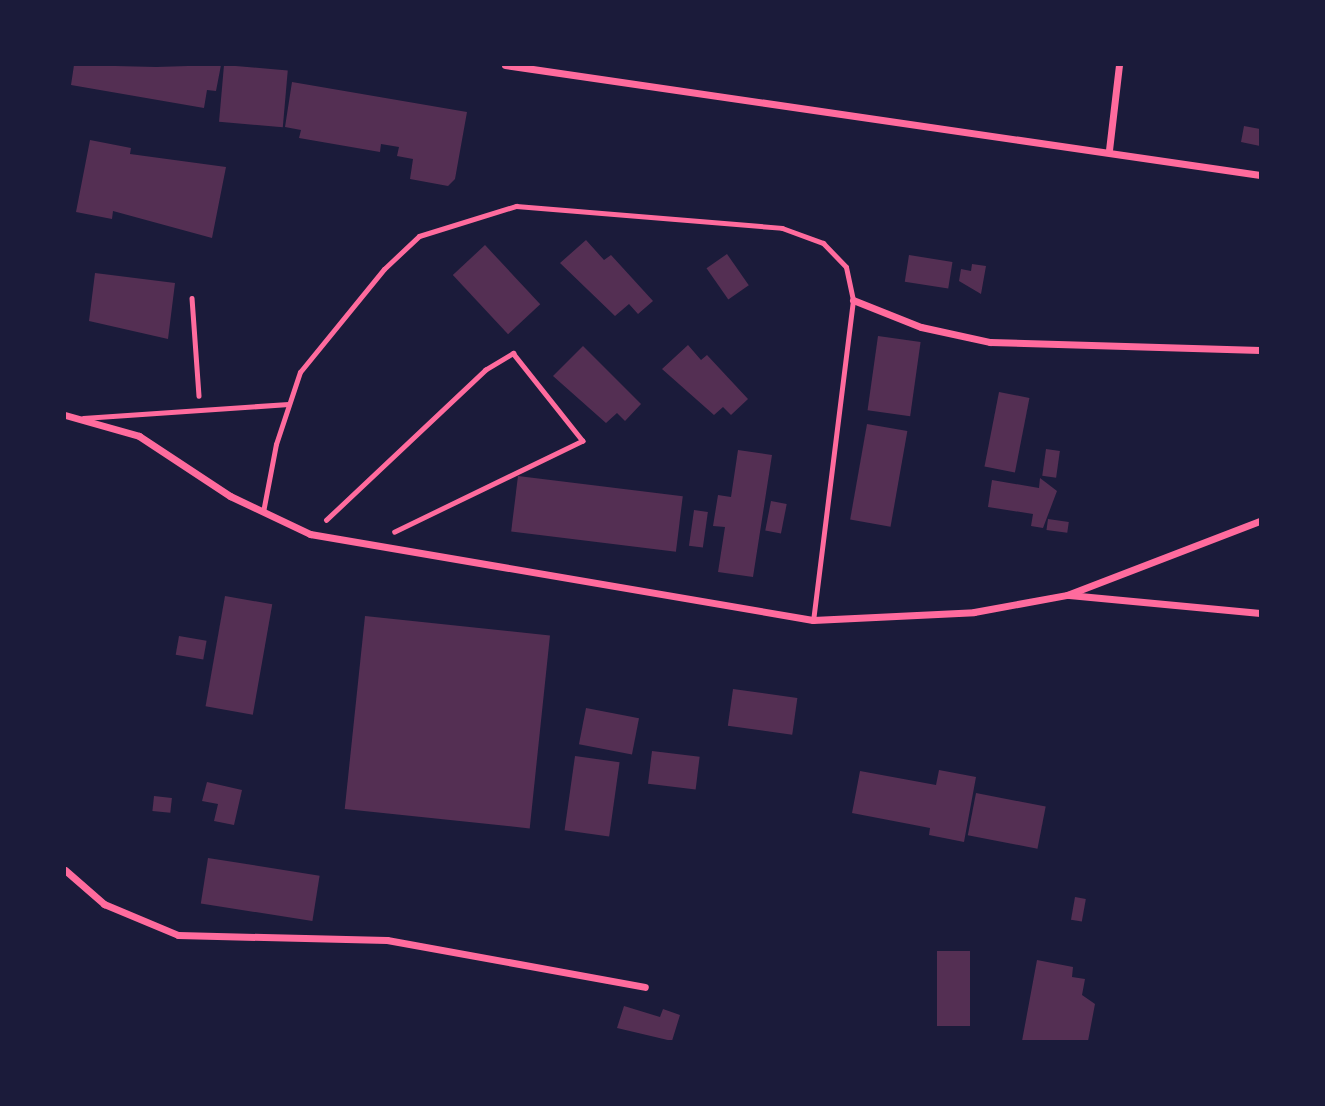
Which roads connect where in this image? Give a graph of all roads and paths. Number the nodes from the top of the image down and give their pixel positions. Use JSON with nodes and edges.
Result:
{"nodes":[{"id":1,"x":505,"y":65,"type":"edge"},
{"id":2,"x":1119,"y":65,"type":"edge"},
{"id":3,"x":1109,"y":150,"type":"junction"},
{"id":4,"x":1260,"y":174,"type":"edge"},
{"id":5,"x":192,"y":298,"type":"dead end"},
{"id":6,"x":853,"y":300,"type":"junction"},
{"id":7,"x":1260,"y":350,"type":"edge"},
{"id":8,"x":289,"y":404,"type":"junction"},
{"id":9,"x":199,"y":410,"type":"junction"},
{"id":10,"x":65,"y":415,"type":"edge"},
{"id":11,"x":83,"y":418,"type":"junction"},
{"id":12,"x":263,"y":514,"type":"junction"},
{"id":13,"x":1260,"y":521,"type":"edge"},
{"id":14,"x":310,"y":534,"type":"junction"},
{"id":15,"x":361,"y":543,"type":"junction"},
{"id":16,"x":1067,"y":595,"type":"junction"},
{"id":17,"x":1260,"y":613,"type":"edge"},
{"id":18,"x":813,"y":620,"type":"junction"},
{"id":19,"x":65,"y":870,"type":"edge"},
{"id":20,"x":645,"y":986,"type":"dead end"}],
"edges":[{"from":1,"to":3,"type":"street"},
{"from":2,"to":3,"type":"street"},
{"from":3,"to":4,"type":"street"},
{"from":5,"to":9,"type":"path"},
{"from":6,"to":7,"type":"street"},
{"from":6,"to":8,"type":"lane"},
{"from":6,"to":18,"type":"lane"},
{"from":8,"to":9,"type":"lane"},
{"from":8,"to":12,"type":"lane"},
{"from":9,"to":11,"type":"lane"},
{"from":10,"to":11,"type":"street"},
{"from":11,"to":12,"type":"street"},
{"from":12,"to":14,"type":"street"},
{"from":13,"to":16,"type":"street"},
{"from":14,"to":15,"type":"street"},
{"from":14,"to":15,"type":"path"},
{"from":15,"to":18,"type":"street"},
{"from":16,"to":17,"type":"street"},
{"from":16,"to":18,"type":"street"},
{"from":19,"to":20,"type":"street"}]}
